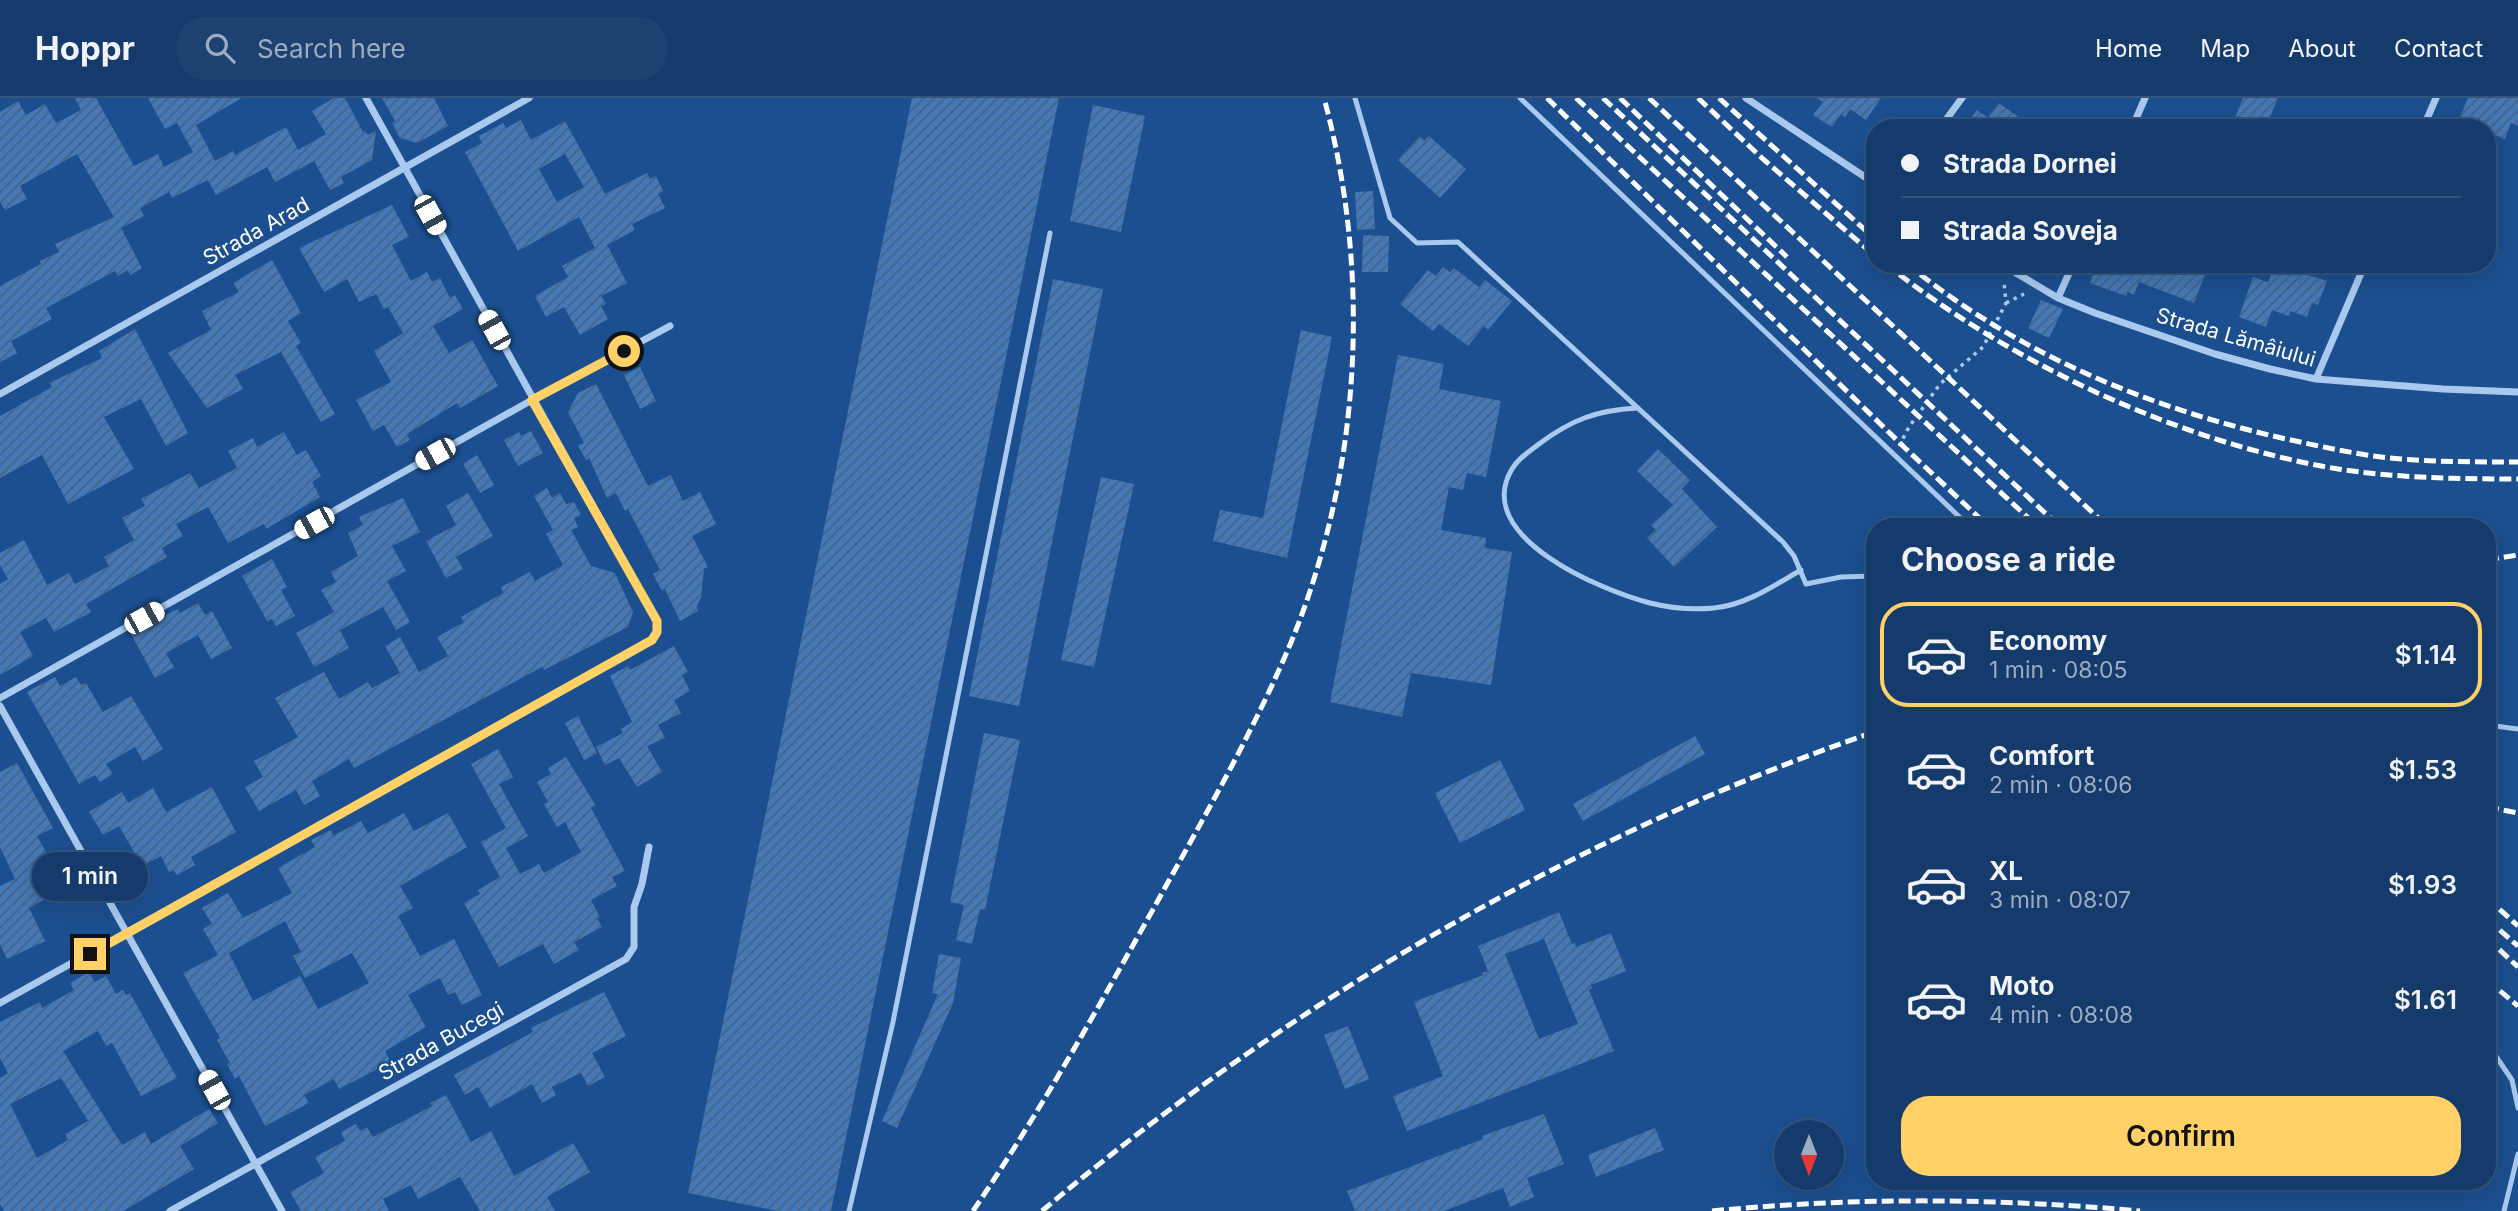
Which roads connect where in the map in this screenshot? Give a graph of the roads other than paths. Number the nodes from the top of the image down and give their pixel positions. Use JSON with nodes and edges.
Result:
{"nodes":[{"id":1,"x":366,"y":98,"type":"edge"},
{"id":2,"x":529,"y":98,"type":"edge"},
{"id":3,"x":1355,"y":98,"type":"edge"},
{"id":4,"x":1520,"y":98,"type":"edge"},
{"id":5,"x":1746,"y":98,"type":"edge"},
{"id":6,"x":1962,"y":98,"type":"edge"},
{"id":7,"x":2146,"y":98,"type":"edge"},
{"id":8,"x":2436,"y":98,"type":"edge"},
{"id":9,"x":1947,"y":119,"type":"edge"},
{"id":10,"x":2137,"y":119,"type":"edge"},
{"id":11,"x":2428,"y":119,"type":"edge"},
{"id":12,"x":405,"y":168,"type":"junction"},
{"id":13,"x":1866,"y":178,"type":"edge"},
{"id":14,"x":1050,"y":233,"type":"dead end"},
{"id":15,"x":2016,"y":273,"type":"edge"},
{"id":16,"x":2069,"y":273,"type":"edge"},
{"id":17,"x":2361,"y":273,"type":"edge"},
{"id":18,"x":2058,"y":298,"type":"junction"},
{"id":19,"x":670,"y":326,"type":"dead end"},
{"id":20,"x":2316,"y":379,"type":"junction"},
{"id":21,"x":2518,"y":392,"type":"edge"},
{"id":22,"x":0,"y":394,"type":"edge"},
{"id":23,"x":532,"y":400,"type":"junction"},
{"id":24,"x":1638,"y":408,"type":"junction"},
{"id":25,"x":1961,"y":518,"type":"edge"},
{"id":26,"x":1801,"y":570,"type":"junction"},
{"id":27,"x":1866,"y":576,"type":"edge"},
{"id":28,"x":0,"y":698,"type":"edge"},
{"id":29,"x":0,"y":706,"type":"edge"},
{"id":30,"x":2496,"y":726,"type":"edge"},
{"id":31,"x":2518,"y":729,"type":"edge"},
{"id":32,"x":649,"y":847,"type":"dead end"},
{"id":33,"x":126,"y":934,"type":"junction"},
{"id":34,"x":0,"y":1003,"type":"edge"},
{"id":35,"x":2496,"y":1056,"type":"edge"},
{"id":36,"x":2518,"y":1105,"type":"edge"},
{"id":37,"x":2518,"y":1154,"type":"edge"},
{"id":38,"x":255,"y":1163,"type":"junction"},
{"id":39,"x":170,"y":1211,"type":"edge"},
{"id":40,"x":282,"y":1211,"type":"edge"},
{"id":41,"x":849,"y":1211,"type":"edge"},
{"id":42,"x":2504,"y":1211,"type":"edge"}],
"edges":[{"from":1,"to":12,"type":"street"},
{"from":2,"to":12,"type":"street","name":"Strada Arad"},
{"from":3,"to":24,"type":"lane"},
{"from":4,"to":25,"type":"lane"},
{"from":5,"to":13,"type":"street"},
{"from":6,"to":9,"type":"street"},
{"from":7,"to":10,"type":"street"},
{"from":8,"to":11,"type":"street"},
{"from":12,"to":22,"type":"street","name":"Strada Arad"},
{"from":12,"to":23,"type":"street"},
{"from":14,"to":41,"type":"lane"},
{"from":15,"to":18,"type":"street","name":"Strada Lămâiului"},
{"from":16,"to":18,"type":"street"},
{"from":17,"to":20,"type":"street"},
{"from":18,"to":20,"type":"street","name":"Strada Lămâiului"},
{"from":19,"to":23,"type":"street"},
{"from":20,"to":21,"type":"street","name":"Strada Lămâiului"},
{"from":23,"to":28,"type":"street"},
{"from":23,"to":33,"type":"street"},
{"from":24,"to":26,"type":"lane"},
{"from":24,"to":26,"type":"lane"},
{"from":26,"to":27,"type":"lane"},
{"from":29,"to":33,"type":"street"},
{"from":30,"to":31,"type":"lane"},
{"from":32,"to":38,"type":"street","name":"Strada Bucegi"},
{"from":33,"to":34,"type":"street"},
{"from":33,"to":38,"type":"street"},
{"from":35,"to":36,"type":"lane"},
{"from":37,"to":42,"type":"lane"},
{"from":38,"to":39,"type":"street","name":"Strada Bucegi"},
{"from":38,"to":40,"type":"street"}]}
